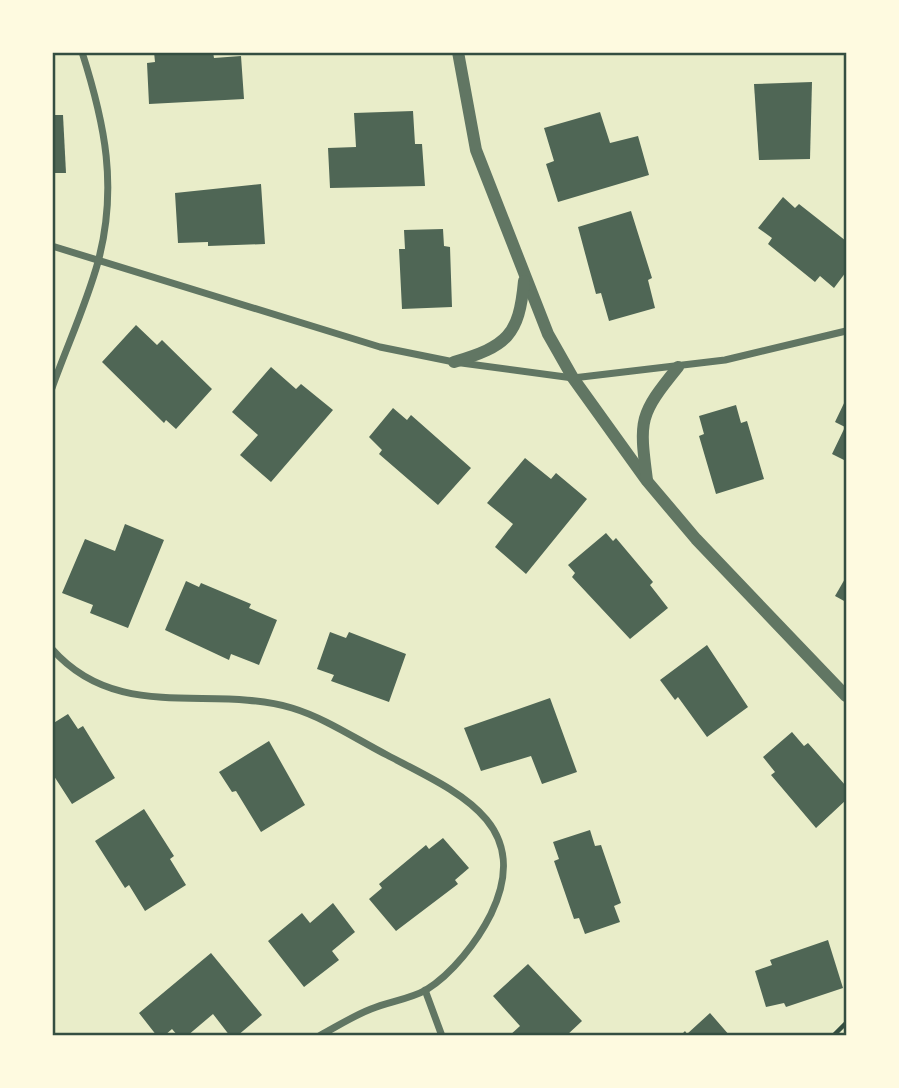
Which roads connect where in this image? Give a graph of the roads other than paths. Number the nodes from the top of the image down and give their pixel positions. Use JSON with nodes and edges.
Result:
{"nodes":[{"id":1,"x":82,"y":52,"type":"edge"},
{"id":2,"x":458,"y":52,"type":"edge"},
{"id":3,"x":52,"y":246,"type":"edge"},
{"id":4,"x":98,"y":262,"type":"junction"},
{"id":5,"x":524,"y":277,"type":"junction"},
{"id":6,"x":846,"y":331,"type":"edge"},
{"id":7,"x":454,"y":362,"type":"junction"},
{"id":8,"x":678,"y":367,"type":"junction"},
{"id":9,"x":573,"y":378,"type":"junction"},
{"id":10,"x":52,"y":388,"type":"edge"},
{"id":11,"x":647,"y":481,"type":"junction"},
{"id":12,"x":52,"y":649,"type":"edge"},
{"id":13,"x":846,"y":696,"type":"edge"},
{"id":14,"x":425,"y":990,"type":"junction"},
{"id":15,"x":319,"y":1035,"type":"edge"},
{"id":16,"x":442,"y":1035,"type":"edge"}],
"edges":[{"from":1,"to":4,"type":"street"},
{"from":2,"to":5,"type":"street"},
{"from":3,"to":4,"type":"street"},
{"from":4,"to":7,"type":"street"},
{"from":4,"to":10,"type":"street"},
{"from":5,"to":7,"type":"street"},
{"from":5,"to":9,"type":"street"},
{"from":6,"to":8,"type":"street"},
{"from":7,"to":9,"type":"street"},
{"from":8,"to":9,"type":"street"},
{"from":8,"to":11,"type":"street"},
{"from":9,"to":11,"type":"street"},
{"from":11,"to":13,"type":"street"},
{"from":12,"to":14,"type":"street"},
{"from":14,"to":15,"type":"street"},
{"from":14,"to":16,"type":"street"}]}
